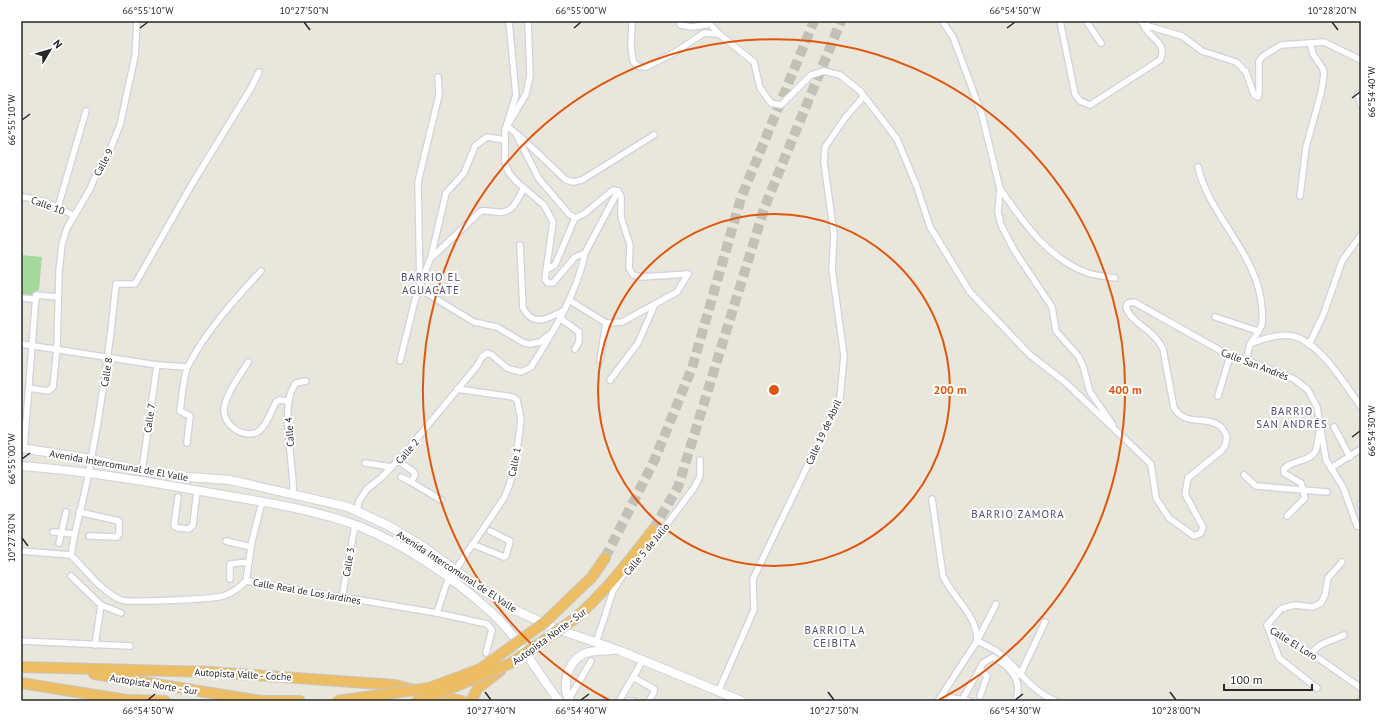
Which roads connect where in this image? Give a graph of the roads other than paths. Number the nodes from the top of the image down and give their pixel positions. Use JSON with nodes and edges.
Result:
{"nodes":[{"id":1,"x":137,"y":21,"type":"edge"},
{"id":2,"x":509,"y":21,"type":"edge"},
{"id":3,"x":632,"y":21,"type":"edge"},
{"id":4,"x":679,"y":21,"type":"edge"},
{"id":5,"x":942,"y":21,"type":"edge"},
{"id":6,"x":1060,"y":21,"type":"edge"},
{"id":7,"x":1086,"y":21,"type":"edge"},
{"id":8,"x":529,"y":22,"type":"edge"},
{"id":9,"x":1142,"y":22,"type":"edge"},
{"id":10,"x":719,"y":34,"type":"junction"},
{"id":11,"x":1101,"y":43,"type":"dead end"},
{"id":12,"x":1310,"y":43,"type":"junction"},
{"id":13,"x":1361,"y":60,"type":"edge"},
{"id":14,"x":259,"y":72,"type":"dead end"},
{"id":15,"x":438,"y":76,"type":"dead end"},
{"id":16,"x":1358,"y":94,"type":"dead end"},
{"id":17,"x":864,"y":96,"type":"junction"},
{"id":18,"x":1361,"y":105,"type":"edge"},
{"id":19,"x":86,"y":111,"type":"dead end"},
{"id":20,"x":506,"y":126,"type":"junction"},
{"id":21,"x":516,"y":134,"type":"junction"},
{"id":22,"x":654,"y":135,"type":"dead end"},
{"id":23,"x":505,"y":140,"type":"junction"},
{"id":24,"x":1198,"y":167,"type":"dead end"},
{"id":25,"x":524,"y":188,"type":"junction"},
{"id":26,"x":1000,"y":189,"type":"junction"},
{"id":27,"x":618,"y":191,"type":"junction"},
{"id":28,"x":1300,"y":196,"type":"dead end"},
{"id":29,"x":21,"y":197,"type":"edge"},
{"id":30,"x":58,"y":207,"type":"junction"},
{"id":31,"x":74,"y":216,"type":"junction"},
{"id":32,"x":575,"y":218,"type":"junction"},
{"id":33,"x":1361,"y":234,"type":"edge"},
{"id":34,"x":520,"y":245,"type":"dead end"},
{"id":35,"x":585,"y":253,"type":"junction"},
{"id":36,"x":430,"y":259,"type":"junction"},
{"id":37,"x":546,"y":270,"type":"junction"},
{"id":38,"x":261,"y":271,"type":"dead end"},
{"id":39,"x":1115,"y":278,"type":"dead end"},
{"id":40,"x":420,"y":289,"type":"junction"},
{"id":41,"x":58,"y":297,"type":"junction"},
{"id":42,"x":21,"y":298,"type":"edge"},
{"id":43,"x":36,"y":299,"type":"junction"},
{"id":44,"x":569,"y":300,"type":"junction"},
{"id":45,"x":655,"y":304,"type":"junction"},
{"id":46,"x":564,"y":310,"type":"junction"},
{"id":47,"x":1215,"y":317,"type":"dead end"},
{"id":48,"x":560,"y":318,"type":"junction"},
{"id":49,"x":606,"y":323,"type":"junction"},
{"id":50,"x":1258,"y":331,"type":"junction"},
{"id":51,"x":551,"y":334,"type":"junction"},
{"id":52,"x":21,"y":344,"type":"edge"},
{"id":53,"x":1250,"y":344,"type":"junction"},
{"id":54,"x":32,"y":345,"type":"junction"},
{"id":55,"x":1309,"y":345,"type":"junction"},
{"id":56,"x":57,"y":348,"type":"junction"},
{"id":57,"x":575,"y":349,"type":"dead end"},
{"id":58,"x":1230,"y":356,"type":"junction"},
{"id":59,"x":109,"y":357,"type":"junction"},
{"id":60,"x":600,"y":360,"type":"dead end"},
{"id":61,"x":1246,"y":360,"type":"junction"},
{"id":62,"x":400,"y":361,"type":"dead end"},
{"id":63,"x":248,"y":362,"type":"dead end"},
{"id":64,"x":157,"y":365,"type":"junction"},
{"id":65,"x":187,"y":367,"type":"junction"},
{"id":66,"x":610,"y":380,"type":"dead end"},
{"id":67,"x":306,"y":381,"type":"dead end"},
{"id":68,"x":29,"y":388,"type":"junction"},
{"id":69,"x":457,"y":389,"type":"junction"},
{"id":70,"x":1218,"y":396,"type":"dead end"},
{"id":71,"x":289,"y":401,"type":"junction"},
{"id":72,"x":1361,"y":407,"type":"edge"},
{"id":73,"x":1320,"y":427,"type":"junction"},
{"id":74,"x":1334,"y":427,"type":"dead end"},
{"id":75,"x":1122,"y":439,"type":"junction"},
{"id":76,"x":187,"y":443,"type":"dead end"},
{"id":77,"x":23,"y":448,"type":"edge"},
{"id":78,"x":1361,"y":449,"type":"edge"},
{"id":79,"x":1350,"y":457,"type":"junction"},
{"id":80,"x":91,"y":459,"type":"junction"},
{"id":81,"x":700,"y":460,"type":"dead end"},
{"id":82,"x":398,"y":461,"type":"junction"},
{"id":83,"x":365,"y":463,"type":"dead end"},
{"id":84,"x":21,"y":466,"type":"edge"},
{"id":85,"x":392,"y":467,"type":"junction"},
{"id":86,"x":1331,"y":468,"type":"junction"},
{"id":87,"x":142,"y":471,"type":"junction"},
{"id":88,"x":89,"y":473,"type":"junction"},
{"id":89,"x":1244,"y":475,"type":"dead end"},
{"id":90,"x":401,"y":477,"type":"dead end"},
{"id":91,"x":411,"y":482,"type":"junction"},
{"id":92,"x":197,"y":490,"type":"junction"},
{"id":93,"x":1304,"y":491,"type":"junction"},
{"id":94,"x":1328,"y":492,"type":"dead end"},
{"id":95,"x":293,"y":494,"type":"junction"},
{"id":96,"x":178,"y":497,"type":"dead end"},
{"id":97,"x":932,"y":499,"type":"dead end"},
{"id":98,"x":441,"y":500,"type":"dead end"},
{"id":99,"x":262,"y":502,"type":"junction"},
{"id":100,"x":357,"y":510,"type":"junction"},
{"id":101,"x":66,"y":512,"type":"dead end"},
{"id":102,"x":79,"y":512,"type":"junction"},
{"id":103,"x":1287,"y":516,"type":"dead end"},
{"id":104,"x":355,"y":525,"type":"junction"},
{"id":105,"x":1361,"y":528,"type":"edge"},
{"id":106,"x":653,"y":530,"type":"tunnel mouth"},
{"id":107,"x":490,"y":531,"type":"dead end"},
{"id":108,"x":53,"y":532,"type":"dead end"},
{"id":109,"x":62,"y":533,"type":"junction"},
{"id":110,"x":74,"y":534,"type":"junction"},
{"id":111,"x":89,"y":536,"type":"dead end"},
{"id":112,"x":226,"y":541,"type":"dead end"},
{"id":113,"x":59,"y":543,"type":"dead end"},
{"id":114,"x":472,"y":544,"type":"junction"},
{"id":115,"x":252,"y":547,"type":"junction"},
{"id":116,"x":21,"y":551,"type":"edge"},
{"id":117,"x":71,"y":555,"type":"junction"},
{"id":118,"x":605,"y":558,"type":"tunnel mouth"},
{"id":119,"x":249,"y":562,"type":"junction"},
{"id":120,"x":1342,"y":562,"type":"dead end"},
{"id":121,"x":456,"y":570,"type":"junction"},
{"id":122,"x":71,"y":576,"type":"dead end"},
{"id":123,"x":230,"y":579,"type":"dead end"},
{"id":124,"x":450,"y":579,"type":"junction"},
{"id":125,"x":246,"y":581,"type":"junction"},
{"id":126,"x":342,"y":598,"type":"junction"},
{"id":127,"x":996,"y":604,"type":"dead end"},
{"id":128,"x":101,"y":605,"type":"junction"},
{"id":129,"x":121,"y":613,"type":"dead end"},
{"id":130,"x":437,"y":613,"type":"junction"},
{"id":131,"x":1045,"y":622,"type":"dead end"},
{"id":132,"x":1267,"y":625,"type":"junction"},
{"id":133,"x":1344,"y":635,"type":"dead end"},
{"id":134,"x":21,"y":641,"type":"edge"},
{"id":135,"x":977,"y":641,"type":"junction"},
{"id":136,"x":596,"y":643,"type":"junction"},
{"id":137,"x":95,"y":645,"type":"junction"},
{"id":138,"x":130,"y":646,"type":"dead end"},
{"id":139,"x":618,"y":650,"type":"junction"},
{"id":140,"x":486,"y":653,"type":"dead end"},
{"id":141,"x":1312,"y":653,"type":"junction"},
{"id":142,"x":642,"y":660,"type":"junction"},
{"id":143,"x":591,"y":661,"type":"dead end"},
{"id":144,"x":512,"y":663,"type":"junction"},
{"id":145,"x":21,"y":667,"type":"edge"},
{"id":146,"x":57,"y":668,"type":"junction"},
{"id":147,"x":980,"y":669,"type":"junction"},
{"id":148,"x":1020,"y":675,"type":"junction"},
{"id":149,"x":633,"y":677,"type":"junction"},
{"id":150,"x":21,"y":683,"type":"edge"},
{"id":151,"x":1318,"y":688,"type":"dead end"},
{"id":152,"x":1361,"y":688,"type":"edge"},
{"id":153,"x":718,"y":692,"type":"junction"},
{"id":154,"x":980,"y":696,"type":"dead end"},
{"id":155,"x":940,"y":699,"type":"edge"},
{"id":156,"x":569,"y":700,"type":"edge"},
{"id":157,"x":962,"y":700,"type":"junction"},
{"id":158,"x":132,"y":701,"type":"edge"},
{"id":159,"x":165,"y":701,"type":"edge"},
{"id":160,"x":300,"y":701,"type":"edge"},
{"id":161,"x":337,"y":701,"type":"edge"},
{"id":162,"x":416,"y":701,"type":"edge"},
{"id":163,"x":462,"y":701,"type":"edge"},
{"id":164,"x":471,"y":701,"type":"edge"},
{"id":165,"x":559,"y":701,"type":"edge"},
{"id":166,"x":619,"y":701,"type":"edge"},
{"id":167,"x":627,"y":701,"type":"edge"},
{"id":168,"x":633,"y":701,"type":"edge"},
{"id":169,"x":649,"y":701,"type":"edge"},
{"id":170,"x":742,"y":701,"type":"edge"},
{"id":171,"x":969,"y":701,"type":"edge"},
{"id":172,"x":1016,"y":701,"type":"edge"},
{"id":173,"x":1056,"y":701,"type":"edge"}],
"edges":[{"from":1,"to":31,"type":"street","name":"Calle 9"},
{"from":2,"to":20,"type":"street"},
{"from":3,"to":10,"type":"street"},
{"from":4,"to":10,"type":"street"},
{"from":5,"to":26,"type":"street"},
{"from":6,"to":9,"type":"street"},
{"from":7,"to":11,"type":"street"},
{"from":8,"to":20,"type":"street"},
{"from":9,"to":12,"type":"street"},
{"from":10,"to":17,"type":"street"},
{"from":12,"to":13,"type":"street"},
{"from":12,"to":28,"type":"street"},
{"from":14,"to":59,"type":"street","name":"Calle 8"},
{"from":15,"to":40,"type":"street"},
{"from":16,"to":18,"type":"street"},
{"from":17,"to":75,"type":"street"},
{"from":17,"to":153,"type":"street","name":"Calle 19 de Abril"},
{"from":19,"to":30,"type":"street"},
{"from":20,"to":21,"type":"street"},
{"from":20,"to":23,"type":"street"},
{"from":21,"to":22,"type":"street"},
{"from":21,"to":32,"type":"street"},
{"from":23,"to":25,"type":"street"},
{"from":23,"to":36,"type":"street"},
{"from":24,"to":50,"type":"street"},
{"from":25,"to":36,"type":"street"},
{"from":25,"to":37,"type":"street"},
{"from":26,"to":39,"type":"street"},
{"from":26,"to":75,"type":"street"},
{"from":27,"to":32,"type":"street"},
{"from":27,"to":35,"type":"street"},
{"from":27,"to":45,"type":"street"},
{"from":29,"to":30,"type":"street","name":"Calle 10"},
{"from":30,"to":31,"type":"street","name":"Calle 10"},
{"from":31,"to":41,"type":"street","name":"Calle 9"},
{"from":32,"to":37,"type":"street"},
{"from":33,"to":55,"type":"street"},
{"from":34,"to":46,"type":"street"},
{"from":35,"to":37,"type":"street"},
{"from":35,"to":44,"type":"street"},
{"from":36,"to":40,"type":"street"},
{"from":38,"to":65,"type":"street"},
{"from":40,"to":51,"type":"street"},
{"from":40,"to":62,"type":"street"},
{"from":41,"to":43,"type":"street"},
{"from":41,"to":56,"type":"street","name":"Calle 9"},
{"from":42,"to":43,"type":"street"},
{"from":43,"to":54,"type":"street"},
{"from":44,"to":46,"type":"street"},
{"from":44,"to":49,"type":"street"},
{"from":45,"to":49,"type":"street"},
{"from":45,"to":66,"type":"street"},
{"from":46,"to":48,"type":"street"},
{"from":47,"to":50,"type":"street"},
{"from":48,"to":51,"type":"street"},
{"from":48,"to":57,"type":"street"},
{"from":49,"to":60,"type":"street"},
{"from":50,"to":53,"type":"street"},
{"from":51,"to":69,"type":"street","name":"Calle 2"},
{"from":52,"to":54,"type":"street"},
{"from":53,"to":55,"type":"street"},
{"from":53,"to":61,"type":"street"},
{"from":54,"to":56,"type":"street"},
{"from":54,"to":68,"type":"street"},
{"from":55,"to":72,"type":"street"},
{"from":56,"to":59,"type":"street"},
{"from":56,"to":68,"type":"street","name":"Calle 9"},
{"from":58,"to":61,"type":"street","name":"Calle San Andrés"},
{"from":58,"to":70,"type":"street"},
{"from":58,"to":75,"type":"street","name":"Calle San Andrés"},
{"from":59,"to":64,"type":"street"},
{"from":59,"to":80,"type":"street","name":"Calle 8"},
{"from":61,"to":73,"type":"street","name":"Calle San Andrés"},
{"from":63,"to":71,"type":"street"},
{"from":64,"to":65,"type":"street"},
{"from":64,"to":87,"type":"street","name":"Calle 7"},
{"from":65,"to":76,"type":"street"},
{"from":67,"to":71,"type":"street","name":"Calle 4"},
{"from":68,"to":77,"type":"street"},
{"from":69,"to":82,"type":"street","name":"Calle 2"},
{"from":69,"to":114,"type":"street","name":"Calle 1"},
{"from":71,"to":95,"type":"street","name":"Calle 4"},
{"from":73,"to":86,"type":"street","name":"Calle San Andrés"},
{"from":73,"to":93,"type":"street"},
{"from":74,"to":79,"type":"street"},
{"from":77,"to":80,"type":"main road","name":"Avenida Intercomunal de El Valle"},
{"from":78,"to":79,"type":"street"},
{"from":79,"to":86,"type":"street"},
{"from":80,"to":87,"type":"main road","name":"Avenida Intercomunal de El Valle"},
{"from":80,"to":88,"type":"street","name":"Calle 8"},
{"from":81,"to":136,"type":"street","name":"Calle 5 de Julio"},
{"from":82,"to":85,"type":"street","name":"Calle 2"},
{"from":82,"to":91,"type":"street"},
{"from":83,"to":85,"type":"street"},
{"from":84,"to":88,"type":"main road","name":"Avenida Intercomunal de El Valle"},
{"from":85,"to":100,"type":"street","name":"Calle 2"},
{"from":86,"to":105,"type":"street","name":"Calle San Andrés"},
{"from":87,"to":95,"type":"main road","name":"Avenida Intercomunal de El Valle"},
{"from":88,"to":92,"type":"main road","name":"Avenida Intercomunal de El Valle"},
{"from":88,"to":102,"type":"street"},
{"from":89,"to":93,"type":"street"},
{"from":90,"to":91,"type":"street"},
{"from":91,"to":98,"type":"street"},
{"from":92,"to":96,"type":"street"},
{"from":92,"to":99,"type":"main road","name":"Avenida Intercomunal de El Valle"},
{"from":93,"to":94,"type":"street"},
{"from":93,"to":103,"type":"street"},
{"from":95,"to":100,"type":"main road","name":"Avenida Intercomunal de El Valle"},
{"from":97,"to":135,"type":"street"},
{"from":99,"to":104,"type":"main road","name":"Avenida Intercomunal de El Valle"},
{"from":99,"to":115,"type":"street"},
{"from":100,"to":121,"type":"main road","name":"Avenida Intercomunal de El Valle"},
{"from":101,"to":109,"type":"street"},
{"from":102,"to":110,"type":"street"},
{"from":102,"to":111,"type":"street"},
{"from":104,"to":124,"type":"main road","name":"Avenida Intercomunal de El Valle"},
{"from":104,"to":126,"type":"street","name":"Calle 3"},
{"from":106,"to":144,"type":"highway","name":"Autopista Norte - Sur","bridge":true},
{"from":107,"to":114,"type":"street"},
{"from":108,"to":109,"type":"street"},
{"from":109,"to":110,"type":"street"},
{"from":109,"to":113,"type":"street"},
{"from":110,"to":117,"type":"street"},
{"from":112,"to":115,"type":"street"},
{"from":114,"to":121,"type":"street","name":"Calle 1"},
{"from":115,"to":119,"type":"street"},
{"from":116,"to":117,"type":"street"},
{"from":117,"to":125,"type":"street","name":"Calle Real de Los Jardines"},
{"from":118,"to":161,"type":"highway","name":"Autopista Norte - Sur","bridge":true},
{"from":119,"to":123,"type":"street"},
{"from":119,"to":125,"type":"street"},
{"from":120,"to":132,"type":"street"},
{"from":121,"to":124,"type":"street","name":"Calle 1"},
{"from":121,"to":136,"type":"main road","name":"Avenida Intercomunal de El Valle"},
{"from":122,"to":128,"type":"street"},
{"from":124,"to":130,"type":"street"},
{"from":124,"to":165,"type":"main road","name":"Avenida Intercomunal de El Valle"},
{"from":125,"to":126,"type":"street","name":"Calle Real de Los Jardines"},
{"from":126,"to":130,"type":"street","name":"Calle Real de Los Jardines"},
{"from":127,"to":135,"type":"street"},
{"from":128,"to":129,"type":"street"},
{"from":128,"to":137,"type":"street"},
{"from":130,"to":140,"type":"street","name":"Calle Real de Los Jardines"},
{"from":131,"to":148,"type":"street"},
{"from":132,"to":141,"type":"street","name":"Calle El Loro"},
{"from":132,"to":151,"type":"street"},
{"from":133,"to":141,"type":"street"},
{"from":134,"to":137,"type":"street"},
{"from":135,"to":148,"type":"street"},
{"from":135,"to":155,"type":"street"},
{"from":136,"to":139,"type":"main road","name":"Avenida Intercomunal de El Valle"},
{"from":137,"to":138,"type":"street"},
{"from":139,"to":142,"type":"main road","name":"Avenida Intercomunal de El Valle"},
{"from":139,"to":156,"type":"main road"},
{"from":141,"to":152,"type":"street","name":"Calle El Loro"},
{"from":142,"to":149,"type":"street"},
{"from":142,"to":153,"type":"main road","name":"Avenida Intercomunal de El Valle"},
{"from":143,"to":156,"type":"street"},
{"from":144,"to":162,"type":"highway","name":"Autopista Norte - Sur","bridge":true},
{"from":144,"to":164,"type":"highway","bridge":true},
{"from":145,"to":146,"type":"highway","name":"Autopista Valle - Coche"},
{"from":146,"to":160,"type":"highway","name":"Autopista Norte - Sur"},
{"from":146,"to":163,"type":"highway","name":"Autopista Valle - Coche"},
{"from":147,"to":154,"type":"street"},
{"from":147,"to":157,"type":"street"},
{"from":147,"to":172,"type":"street"},
{"from":148,"to":173,"type":"street"},
{"from":149,"to":166,"type":"street"},
{"from":149,"to":169,"type":"street"},
{"from":150,"to":158,"type":"highway"},
{"from":153,"to":170,"type":"main road","name":"Avenida Intercomunal de El Valle"},
{"from":155,"to":157,"type":"street"},
{"from":157,"to":171,"type":"street"},
{"from":158,"to":159,"type":"highway","name":"Autopista Norte - Sur"},
{"from":167,"to":168,"type":"street"}]}
